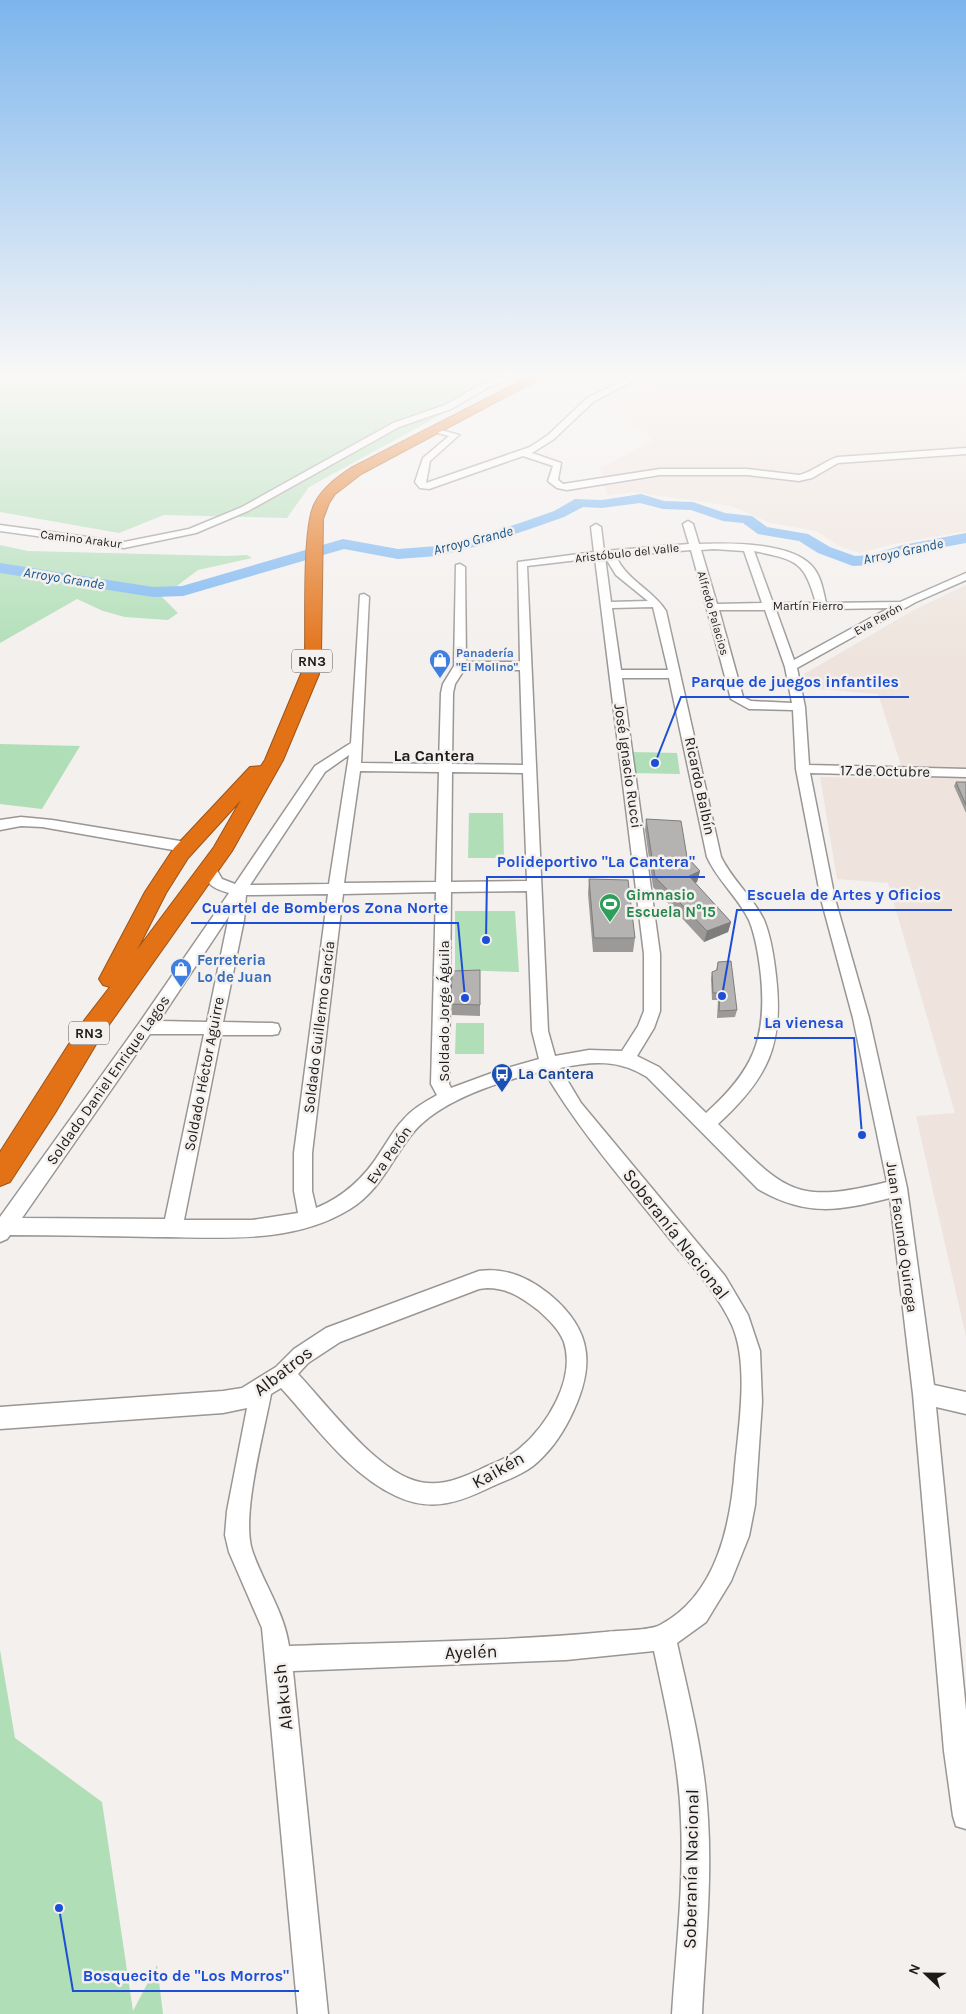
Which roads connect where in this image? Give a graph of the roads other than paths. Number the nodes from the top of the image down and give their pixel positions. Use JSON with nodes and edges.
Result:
{"nodes":[{"id":1,"x":309,"y":471,"type":"edge"},
{"id":2,"x":356,"y":471,"type":"edge"},
{"id":3,"x":423,"y":471,"type":"edge"},
{"id":4,"x":472,"y":471,"type":"edge"},
{"id":5,"x":556,"y":471,"type":"edge"},
{"id":6,"x":817,"y":471,"type":"edge"},
{"id":7,"x":688,"y":524,"type":"dead end"},
{"id":8,"x":596,"y":527,"type":"dead end"},
{"id":9,"x":0,"y":528,"type":"edge"},
{"id":10,"x":694,"y":547,"type":"junction"},
{"id":11,"x":748,"y":549,"type":"junction"},
{"id":12,"x":604,"y":555,"type":"junction"},
{"id":13,"x":522,"y":564,"type":"joint"},
{"id":14,"x":460,"y":567,"type":"dead end"},
{"id":15,"x":966,"y":576,"type":"edge"},
{"id":16,"x":364,"y":597,"type":"dead end"},
{"id":17,"x":658,"y":604,"type":"junction"},
{"id":18,"x":605,"y":605,"type":"junction"},
{"id":19,"x":904,"y":605,"type":"junction"},
{"id":20,"x":769,"y":606,"type":"junction"},
{"id":21,"x":822,"y":606,"type":"junction"},
{"id":22,"x":713,"y":607,"type":"junction"},
{"id":23,"x":460,"y":666,"type":"junction"},
{"id":24,"x":526,"y":666,"type":"junction"},
{"id":25,"x":791,"y":667,"type":"junction"},
{"id":26,"x":615,"y":674,"type":"junction"},
{"id":27,"x":676,"y":674,"type":"junction"},
{"id":28,"x":799,"y":707,"type":"junction"},
{"id":29,"x":281,"y":743,"type":"junction"},
{"id":30,"x":357,"y":745,"type":"junction"},
{"id":31,"x":354,"y":767,"type":"junction"},
{"id":32,"x":447,"y":768,"type":"junction"},
{"id":33,"x":529,"y":769,"type":"junction"},
{"id":34,"x":803,"y":769,"type":"junction"},
{"id":35,"x":966,"y":773,"type":"edge"},
{"id":36,"x":0,"y":825,"type":"edge"},
{"id":37,"x":160,"y":844,"type":"junction"},
{"id":38,"x":188,"y":845,"type":"junction"},
{"id":39,"x":222,"y":851,"type":"junction"},
{"id":40,"x":170,"y":870,"type":"junction"},
{"id":41,"x":215,"y":878,"type":"junction"},
{"id":42,"x":533,"y":886,"type":"junction"},
{"id":43,"x":336,"y":887,"type":"junction"},
{"id":44,"x":445,"y":888,"type":"junction"},
{"id":45,"x":240,"y":890,"type":"junction"},
{"id":46,"x":156,"y":892,"type":"junction"},
{"id":47,"x":191,"y":896,"type":"junction"},
{"id":48,"x":146,"y":1027,"type":"junction"},
{"id":49,"x":213,"y":1028,"type":"junction"},
{"id":50,"x":272,"y":1029,"type":"dead end"},
{"id":51,"x":626,"y":1060,"type":"junction"},
{"id":52,"x":548,"y":1063,"type":"junction"},
{"id":53,"x":447,"y":1097,"type":"junction"},
{"id":54,"x":706,"y":1124,"type":"junction"},
{"id":55,"x":0,"y":1146,"type":"edge"},
{"id":56,"x":0,"y":1174,"type":"edge"},
{"id":57,"x":898,"y":1188,"type":"junction"},
{"id":58,"x":309,"y":1219,"type":"junction"},
{"id":59,"x":2,"y":1228,"type":"edge"},
{"id":60,"x":173,"y":1228,"type":"junction"},
{"id":61,"x":494,"y":1277,"type":"joint"},
{"id":62,"x":283,"y":1374,"type":"junction"},
{"id":63,"x":261,"y":1389,"type":"junction"},
{"id":64,"x":924,"y":1394,"type":"junction"},
{"id":65,"x":966,"y":1403,"type":"edge"},
{"id":66,"x":0,"y":1418,"type":"edge"},
{"id":67,"x":663,"y":1638,"type":"junction"},
{"id":68,"x":279,"y":1659,"type":"junction"},
{"id":69,"x":966,"y":1816,"type":"edge"},
{"id":70,"x":313,"y":2014,"type":"edge"},
{"id":71,"x":688,"y":2014,"type":"edge"}],
"edges":[{"from":1,"to":9,"type":"street","name":"Camino Arakur"},
{"from":2,"to":29,"type":"highway","number":"RN3"},
{"from":3,"to":4,"type":"street"},
{"from":5,"to":6,"type":"street"},
{"from":7,"to":10,"type":"street","name":"Alfredo Palacios"},
{"from":8,"to":12,"type":"street","name":"José Ignacio Rucci"},
{"from":10,"to":11,"type":"street","name":"Aristóbulo del Valle"},
{"from":10,"to":12,"type":"street","name":"Aristóbulo del Valle"},
{"from":10,"to":22,"type":"street","name":"Alfredo Palacios"},
{"from":11,"to":20,"type":"street","name":"Juan Facundo Quiroga"},
{"from":11,"to":21,"type":"street","name":"Aristóbulo del Valle"},
{"from":12,"to":13,"type":"street","name":"Aristóbulo del Valle"},
{"from":12,"to":17,"type":"street"},
{"from":12,"to":18,"type":"street","name":"José Ignacio Rucci"},
{"from":13,"to":24,"type":"street","name":"Soberanía Nacional"},
{"from":14,"to":23,"type":"street","name":"Soldado Jorge Águila"},
{"from":15,"to":19,"type":"street","name":"Eva Perón"},
{"from":16,"to":30,"type":"street","name":"Soldado Guillermo García"},
{"from":17,"to":18,"type":"street"},
{"from":17,"to":27,"type":"street","name":"Ricardo Balbín"},
{"from":18,"to":26,"type":"street","name":"José Ignacio Rucci"},
{"from":19,"to":21,"type":"street","name":"Martín Fierro"},
{"from":19,"to":25,"type":"street","name":"Eva Perón"},
{"from":20,"to":21,"type":"street","name":"Martín Fierro"},
{"from":20,"to":22,"type":"street","name":"Martín Fierro"},
{"from":20,"to":25,"type":"street","name":"Juan Facundo Quiroga"},
{"from":22,"to":28,"type":"street","name":"Alfredo Palacios"},
{"from":23,"to":24,"type":"street"},
{"from":23,"to":32,"type":"street","name":"Soldado Jorge Águila"},
{"from":24,"to":33,"type":"street","name":"Soberanía Nacional"},
{"from":25,"to":28,"type":"street","name":"Juan Facundo Quiroga"},
{"from":26,"to":27,"type":"street"},
{"from":26,"to":51,"type":"street","name":"José Ignacio Rucci"},
{"from":27,"to":54,"type":"street","name":"Ricardo Balbín"},
{"from":28,"to":34,"type":"street","name":"Juan Facundo Quiroga"},
{"from":29,"to":38,"type":"highway","number":"RN3"},
{"from":29,"to":39,"type":"highway","number":"RN3"},
{"from":30,"to":31,"type":"street","name":"Soldado Guillermo García"},
{"from":30,"to":45,"type":"street","name":"Soldado Daniel Enrique Lagos"},
{"from":31,"to":32,"type":"street"},
{"from":31,"to":43,"type":"street","name":"Soldado Guillermo García"},
{"from":32,"to":33,"type":"street"},
{"from":32,"to":44,"type":"street","name":"Soldado Jorge Águila"},
{"from":33,"to":42,"type":"street","name":"Soberanía Nacional"},
{"from":34,"to":35,"type":"street","name":"17 de Octubre"},
{"from":34,"to":57,"type":"street","name":"Juan Facundo Quiroga"},
{"from":36,"to":37,"type":"street"},
{"from":37,"to":38,"type":"street"},
{"from":37,"to":40,"type":"street"},
{"from":38,"to":39,"type":"highway"},
{"from":38,"to":40,"type":"highway","number":"RN3"},
{"from":39,"to":41,"type":"highway","number":"RN3"},
{"from":40,"to":46,"type":"highway","number":"RN3"},
{"from":41,"to":45,"type":"street"},
{"from":41,"to":47,"type":"highway","number":"RN3"},
{"from":42,"to":44,"type":"street"},
{"from":42,"to":52,"type":"street","name":"Soberanía Nacional"},
{"from":43,"to":44,"type":"street"},
{"from":43,"to":45,"type":"street"},
{"from":43,"to":58,"type":"street","name":"Soldado Guillermo García"},
{"from":44,"to":53,"type":"street","name":"Soldado Jorge Águila"},
{"from":45,"to":48,"type":"street","name":"Soldado Daniel Enrique Lagos"},
{"from":45,"to":49,"type":"street","name":"Soldado Héctor Aguirre"},
{"from":46,"to":47,"type":"highway"},
{"from":46,"to":55,"type":"highway","number":"RN3"},
{"from":47,"to":56,"type":"highway","number":"RN3"},
{"from":48,"to":49,"type":"street"},
{"from":48,"to":59,"type":"street","name":"Soldado Daniel Enrique Lagos"},
{"from":49,"to":50,"type":"street"},
{"from":49,"to":60,"type":"street","name":"Soldado Héctor Aguirre"},
{"from":51,"to":52,"type":"street","name":"Eva Perón"},
{"from":51,"to":54,"type":"street","name":"Eva Perón"},
{"from":52,"to":53,"type":"street","name":"Eva Perón"},
{"from":52,"to":67,"type":"street","name":"Soberanía Nacional"},
{"from":53,"to":58,"type":"street","name":"Eva Perón"},
{"from":54,"to":57,"type":"street","name":"Eva Perón"},
{"from":57,"to":64,"type":"street","name":"Juan Facundo Quiroga"},
{"from":58,"to":60,"type":"street","name":"Eva Perón"},
{"from":59,"to":60,"type":"street","name":"Eva Perón"},
{"from":61,"to":62,"type":"street","name":"Albatros"},
{"from":61,"to":62,"type":"street","name":"Kaikén"},
{"from":62,"to":63,"type":"street","name":"Albatros"},
{"from":63,"to":66,"type":"street","name":"Albatros"},
{"from":63,"to":68,"type":"street","name":"Alakush"},
{"from":64,"to":65,"type":"street"},
{"from":64,"to":69,"type":"street","name":"Juan Facundo Quiroga"},
{"from":67,"to":68,"type":"street","name":"Ayelén"},
{"from":67,"to":71,"type":"street","name":"Soberanía Nacional"},
{"from":68,"to":70,"type":"street","name":"Alakush"}]}
